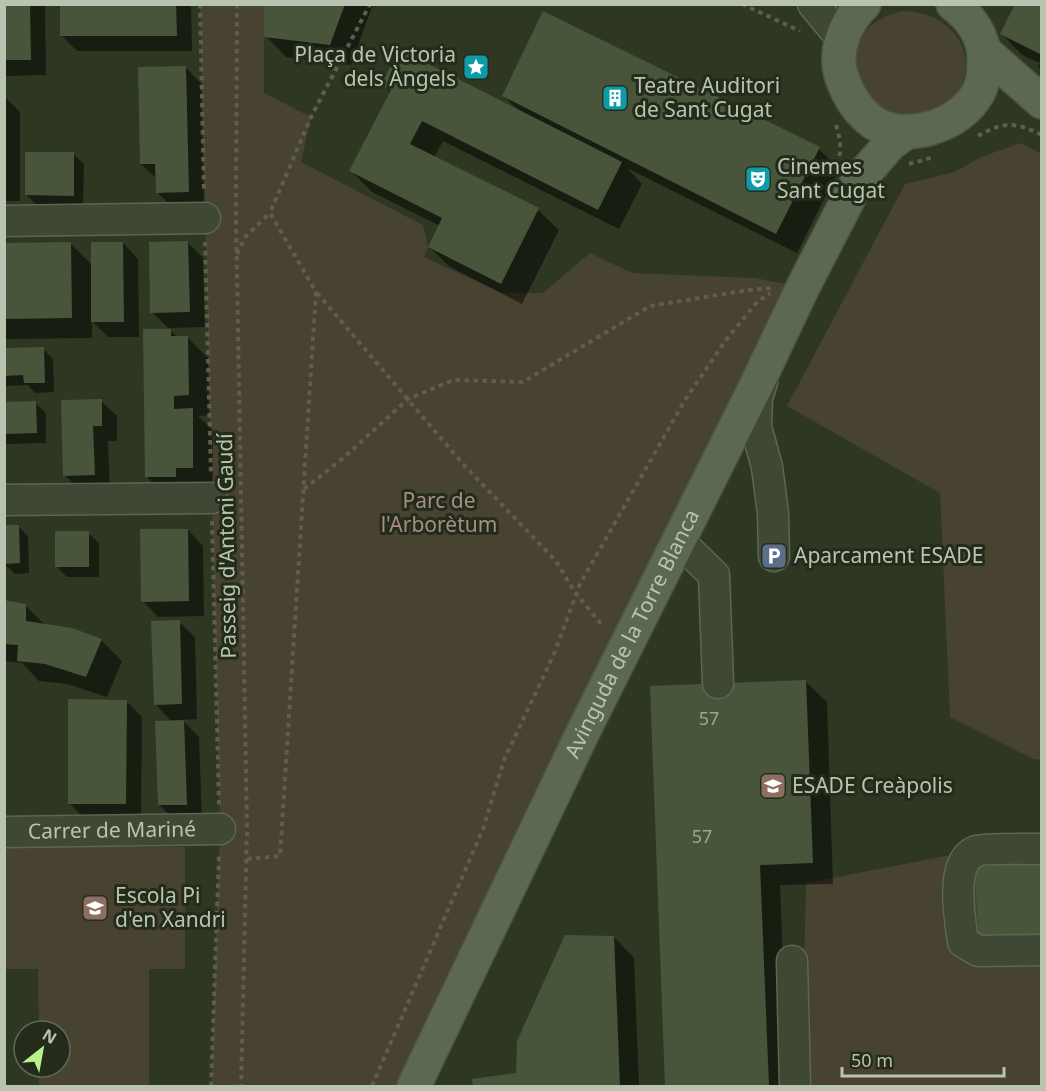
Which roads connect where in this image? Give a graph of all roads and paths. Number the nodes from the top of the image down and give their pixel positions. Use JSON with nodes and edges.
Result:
{"nodes":[{"id":1,"x":200,"y":4,"type":"edge"},
{"id":2,"x":237,"y":4,"type":"edge"},
{"id":3,"x":370,"y":4,"type":"edge"},
{"id":4,"x":742,"y":4,"type":"edge"},
{"id":5,"x":813,"y":4,"type":"edge"},
{"id":6,"x":864,"y":4,"type":"edge"},
{"id":7,"x":953,"y":4,"type":"edge"},
{"id":8,"x":789,"y":26,"type":"dead end"},
{"id":9,"x":842,"y":39,"type":"junction"},
{"id":10,"x":984,"y":51,"type":"junction"},
{"id":11,"x":1041,"y":103,"type":"edge"},
{"id":12,"x":856,"y":106,"type":"junction"},
{"id":13,"x":968,"y":106,"type":"junction"},
{"id":14,"x":908,"y":131,"type":"junction"},
{"id":15,"x":857,"y":182,"type":"junction"},
{"id":16,"x":270,"y":213,"type":"junction"},
{"id":17,"x":205,"y":218,"type":"junction"},
{"id":18,"x":4,"y":221,"type":"edge"},
{"id":19,"x":236,"y":255,"type":"junction"},
{"id":20,"x":316,"y":292,"type":"junction"},
{"id":21,"x":766,"y":365,"type":"junction"},
{"id":22,"x":408,"y":399,"type":"junction"},
{"id":23,"x":304,"y":489,"type":"junction"},
{"id":24,"x":212,"y":498,"type":"junction"},
{"id":25,"x":4,"y":500,"type":"edge"},
{"id":26,"x":678,"y":542,"type":"junction"},
{"id":27,"x":774,"y":556,"type":"dead end"},
{"id":28,"x":576,"y":594,"type":"junction"},
{"id":29,"x":600,"y":624,"type":"dead end"},
{"id":30,"x":718,"y":683,"type":"dead end"},
{"id":31,"x":220,"y":829,"type":"junction"},
{"id":32,"x":4,"y":832,"type":"edge"},
{"id":33,"x":1041,"y":849,"type":"edge"},
{"id":34,"x":246,"y":859,"type":"junction"},
{"id":35,"x":1041,"y":950,"type":"edge"},
{"id":36,"x":792,"y":961,"type":"dead end"},
{"id":37,"x":211,"y":1086,"type":"edge"},
{"id":38,"x":241,"y":1086,"type":"edge"},
{"id":39,"x":372,"y":1086,"type":"edge"},
{"id":40,"x":414,"y":1086,"type":"edge"},
{"id":41,"x":795,"y":1086,"type":"edge"}],
"edges":[{"from":1,"to":17,"type":"path"},
{"from":2,"to":19,"type":"path","name":"Passeig d'Antoni Gaudí"},
{"from":3,"to":16,"type":"path"},
{"from":4,"to":8,"type":"path"},
{"from":5,"to":9,"type":"street"},
{"from":6,"to":9,"type":"main road"},
{"from":7,"to":10,"type":"main road"},
{"from":9,"to":12,"type":"main road"},
{"from":10,"to":11,"type":"main road"},
{"from":10,"to":13,"type":"main road"},
{"from":11,"to":13,"type":"main road"},
{"from":12,"to":14,"type":"main road"},
{"from":12,"to":15,"type":"main road","name":"Avinguda de la Torre Blanca"},
{"from":13,"to":14,"type":"main road"},
{"from":14,"to":15,"type":"main road","name":"Avinguda de la Torre Blanca"},
{"from":15,"to":21,"type":"main road","name":"Avinguda de la Torre Blanca"},
{"from":16,"to":19,"type":"path"},
{"from":16,"to":20,"type":"path"},
{"from":17,"to":18,"type":"street"},
{"from":17,"to":24,"type":"path"},
{"from":19,"to":34,"type":"path","name":"Passeig d'Antoni Gaudí"},
{"from":20,"to":22,"type":"path"},
{"from":20,"to":23,"type":"path"},
{"from":21,"to":26,"type":"main road","name":"Avinguda de la Torre Blanca"},
{"from":21,"to":27,"type":"street"},
{"from":22,"to":23,"type":"path"},
{"from":22,"to":28,"type":"path"},
{"from":22,"to":28,"type":"path"},
{"from":23,"to":34,"type":"path"},
{"from":24,"to":25,"type":"street"},
{"from":24,"to":31,"type":"path"},
{"from":26,"to":30,"type":"street"},
{"from":26,"to":40,"type":"main road","name":"Avinguda de la Torre Blanca"},
{"from":28,"to":29,"type":"path"},
{"from":28,"to":39,"type":"path"},
{"from":31,"to":32,"type":"street","name":"Carrer de Mariné"},
{"from":31,"to":37,"type":"path"},
{"from":33,"to":35,"type":"street"},
{"from":34,"to":38,"type":"path","name":"Passeig d'Antoni Gaudí"},
{"from":36,"to":41,"type":"street"}]}
